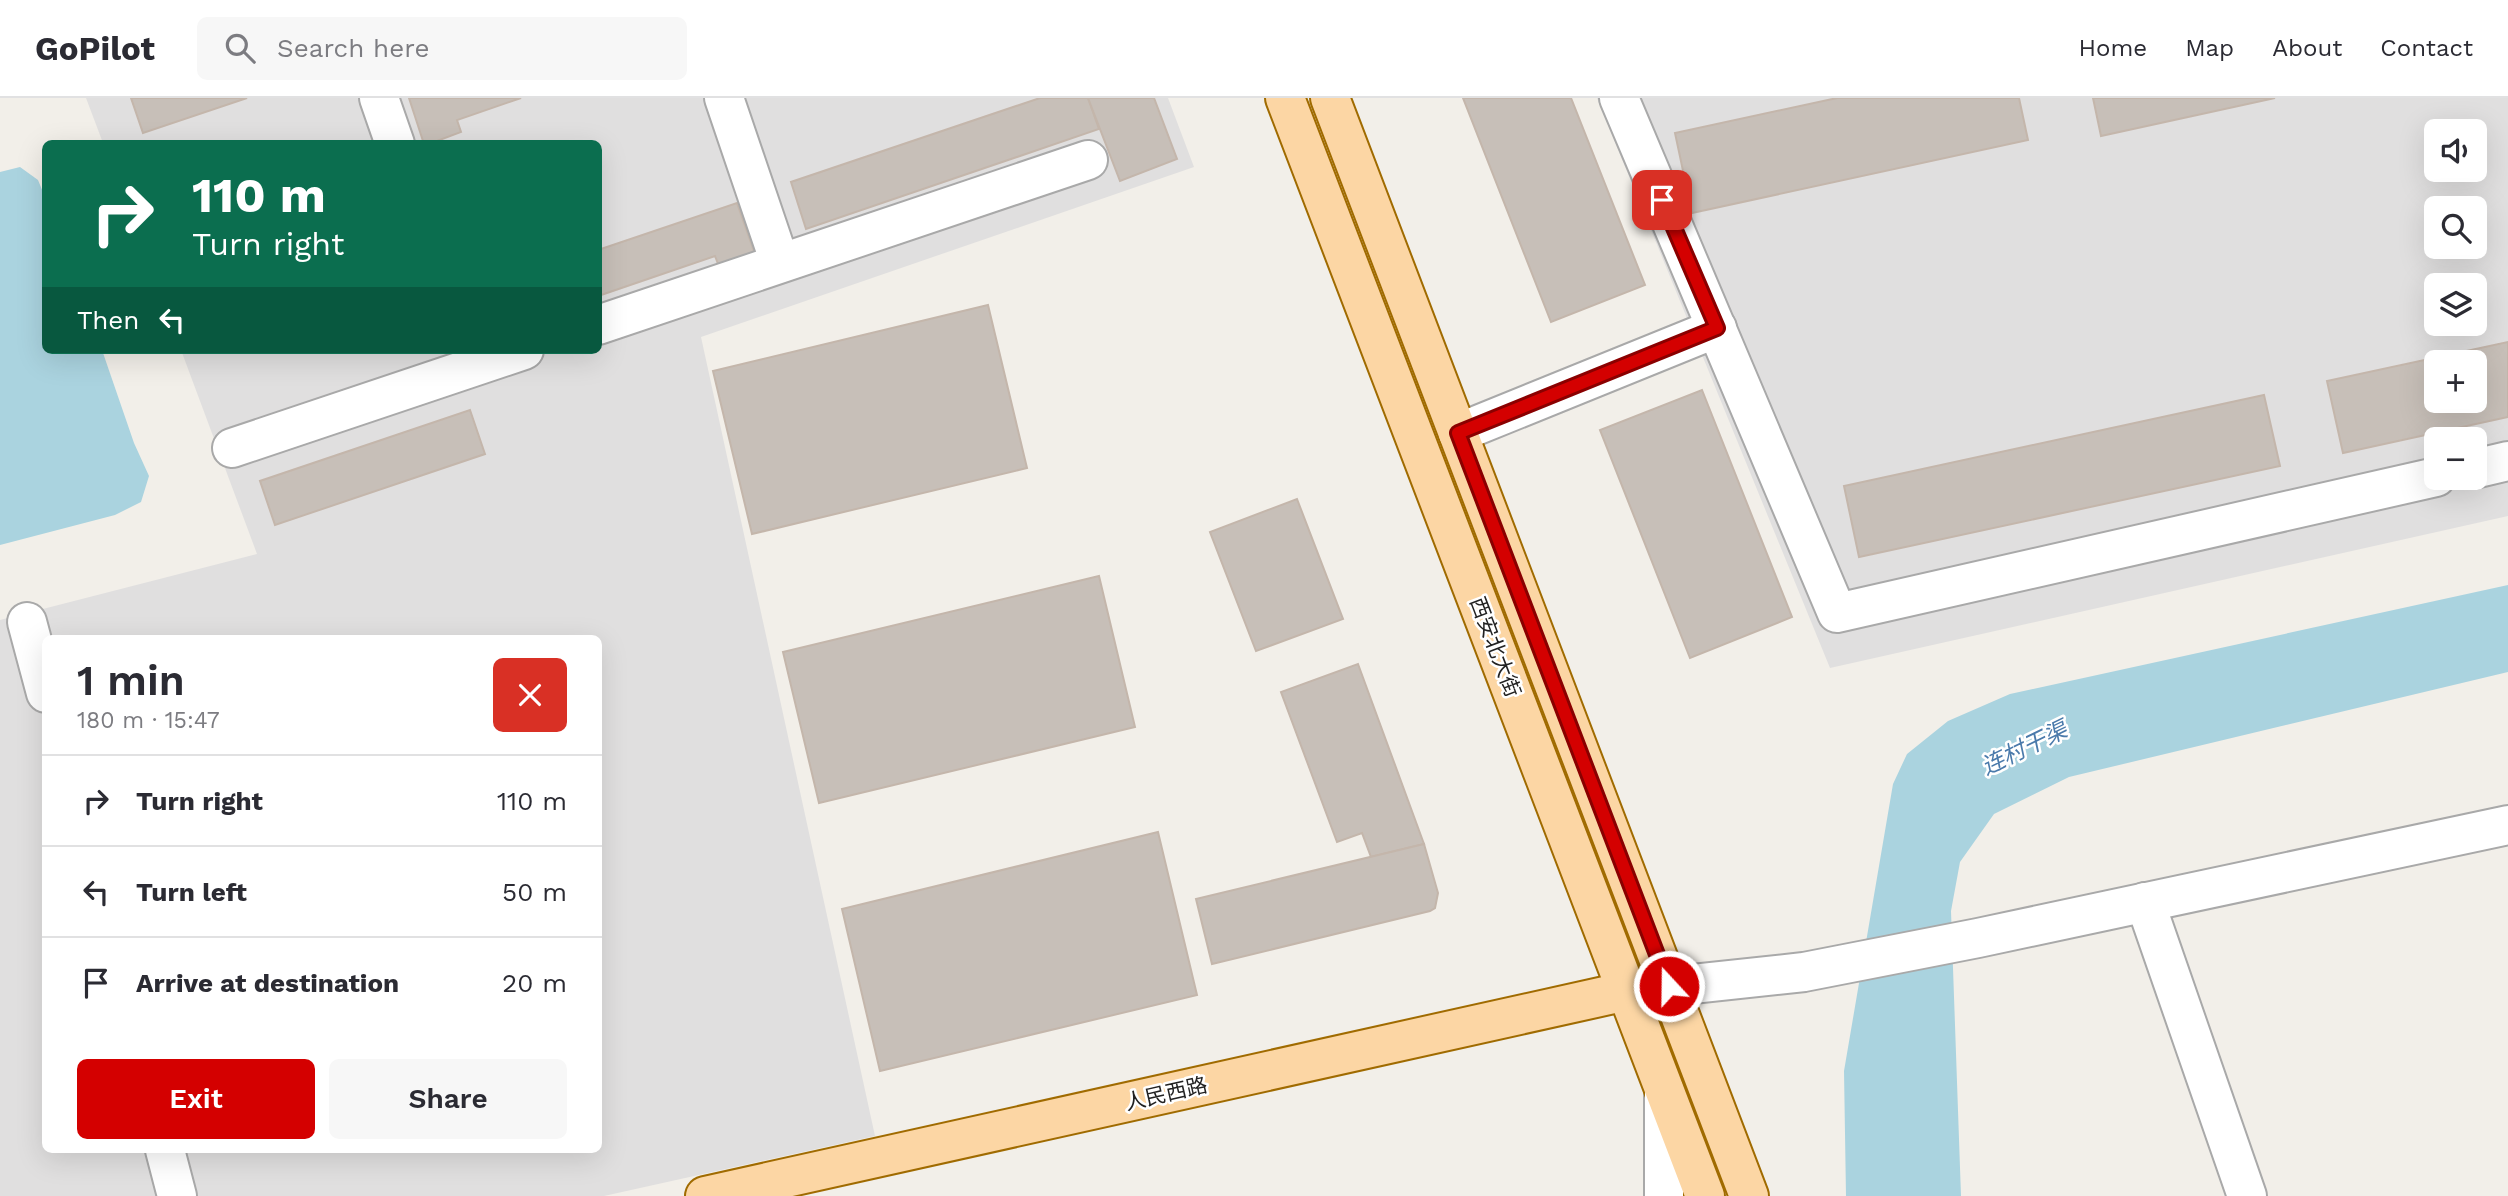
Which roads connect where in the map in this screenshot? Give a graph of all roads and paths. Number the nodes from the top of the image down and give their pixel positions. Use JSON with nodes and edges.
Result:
{"nodes":[{"id":1,"x":379,"y":98,"type":"edge"},
{"id":2,"x":724,"y":98,"type":"edge"},
{"id":3,"x":1285,"y":98,"type":"edge"},
{"id":4,"x":1330,"y":98,"type":"edge"},
{"id":5,"x":1619,"y":98,"type":"edge"},
{"id":6,"x":394,"y":140,"type":"edge"},
{"id":7,"x":1088,"y":160,"type":"dead end"},
{"id":8,"x":780,"y":263,"type":"junction"},
{"id":9,"x":602,"y":324,"type":"edge"},
{"id":10,"x":1717,"y":328,"type":"junction"},
{"id":11,"x":499,"y":354,"type":"edge"},
{"id":12,"x":467,"y":359,"type":"edge"},
{"id":13,"x":1458,"y":433,"type":"junction"},
{"id":14,"x":232,"y":448,"type":"dead end"},
{"id":15,"x":2508,"y":461,"type":"edge"},
{"id":16,"x":2487,"y":466,"type":"edge"},
{"id":17,"x":2424,"y":480,"type":"edge"},
{"id":18,"x":27,"y":622,"type":"dead end"},
{"id":19,"x":42,"y":678,"type":"edge"},
{"id":20,"x":2508,"y":825,"type":"edge"},
{"id":21,"x":2145,"y":902,"type":"junction"},
{"id":22,"x":1669,"y":986,"type":"junction"},
{"id":23,"x":1627,"y":991,"type":"junction"},
{"id":24,"x":1664,"y":1090,"type":"junction"},
{"id":25,"x":166,"y":1153,"type":"edge"},
{"id":26,"x":177,"y":1196,"type":"edge"},
{"id":27,"x":705,"y":1196,"type":"edge"},
{"id":28,"x":1664,"y":1196,"type":"edge"},
{"id":29,"x":1705,"y":1196,"type":"edge"},
{"id":30,"x":1749,"y":1196,"type":"edge"},
{"id":31,"x":2247,"y":1196,"type":"edge"}],
"edges":[{"from":1,"to":6,"type":"street"},
{"from":2,"to":8,"type":"street"},
{"from":3,"to":23,"type":"main road","name":"西安北大街"},
{"from":4,"to":13,"type":"main road","name":"西安北大街"},
{"from":5,"to":10,"type":"street"},
{"from":7,"to":8,"type":"street"},
{"from":8,"to":9,"type":"street"},
{"from":10,"to":13,"type":"street"},
{"from":10,"to":17,"type":"street"},
{"from":11,"to":12,"type":"street"},
{"from":12,"to":14,"type":"street"},
{"from":13,"to":22,"type":"main road","name":"西安北大街"},
{"from":15,"to":16,"type":"street"},
{"from":18,"to":19,"type":"street"},
{"from":20,"to":21,"type":"street"},
{"from":21,"to":22,"type":"street"},
{"from":21,"to":31,"type":"street"},
{"from":22,"to":23,"type":"street"},
{"from":22,"to":30,"type":"main road","name":"西安北大街"},
{"from":23,"to":24,"type":"main road","name":"西安北大街"},
{"from":23,"to":27,"type":"main road","name":"人民西路"},
{"from":24,"to":28,"type":"street"},
{"from":24,"to":29,"type":"main road","name":"西安北大街"},
{"from":25,"to":26,"type":"street"}]}
